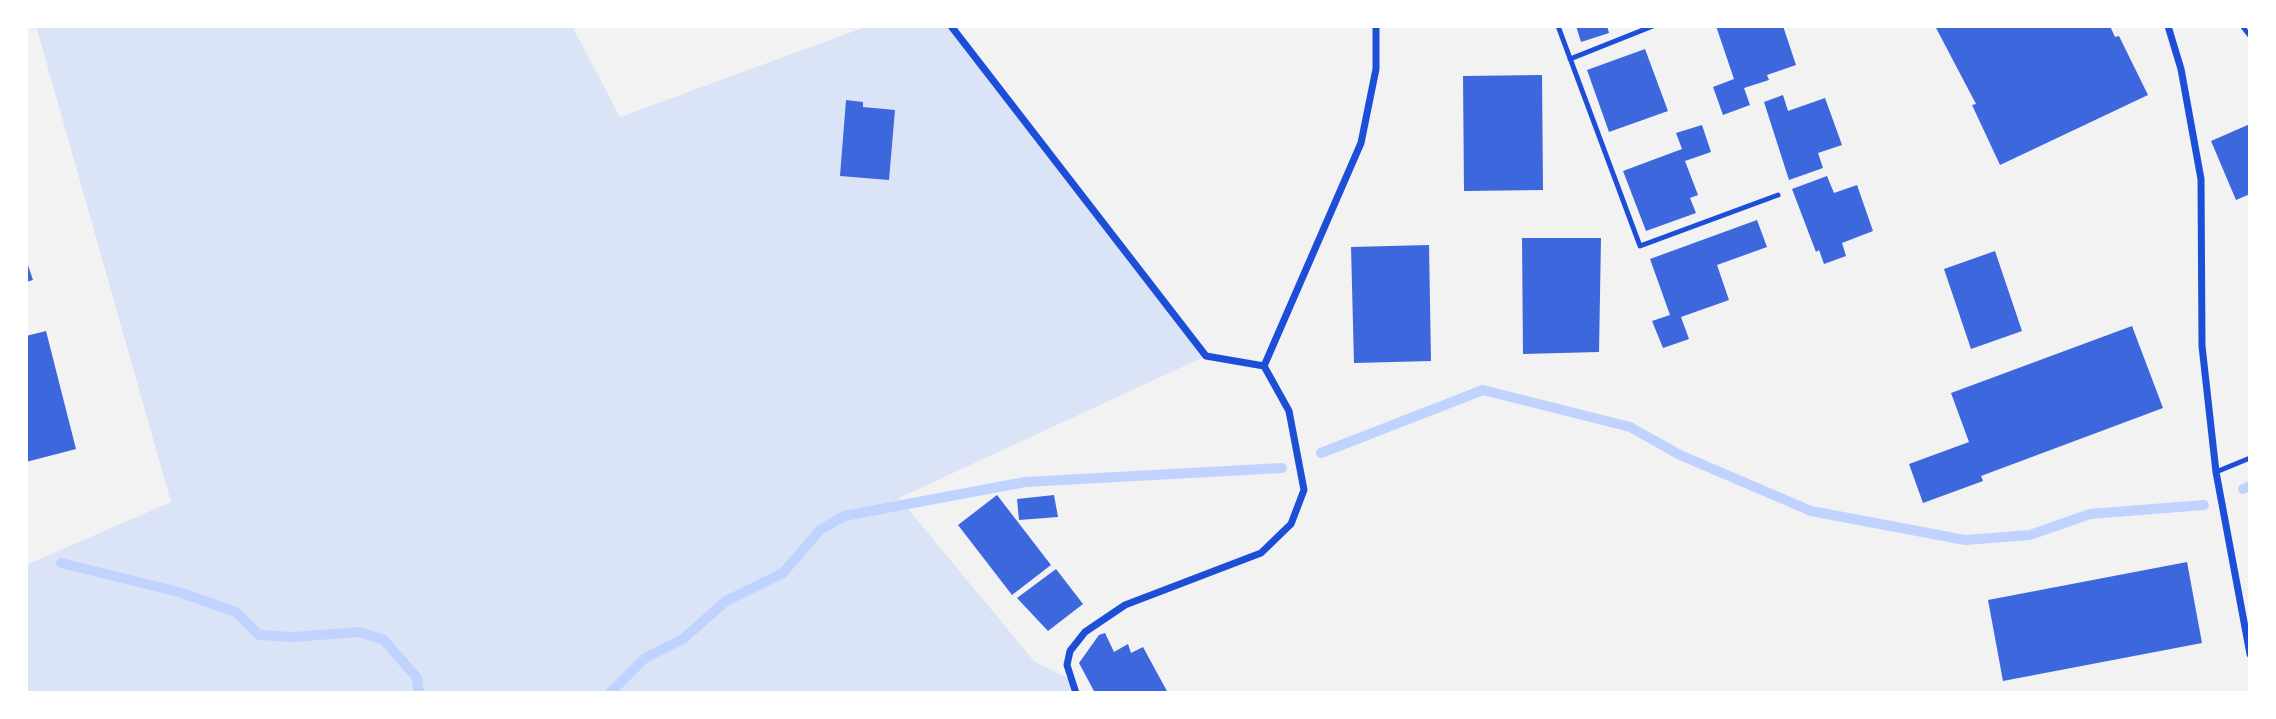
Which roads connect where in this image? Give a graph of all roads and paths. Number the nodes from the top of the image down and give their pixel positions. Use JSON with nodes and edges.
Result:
{"nodes":[{"id":1,"x":951,"y":26,"type":"edge"},
{"id":2,"x":1376,"y":26,"type":"edge"},
{"id":3,"x":1558,"y":26,"type":"edge"},
{"id":4,"x":1653,"y":26,"type":"edge"},
{"id":5,"x":2168,"y":26,"type":"edge"},
{"id":6,"x":2242,"y":26,"type":"edge"},
{"id":7,"x":2250,"y":36,"type":"edge"},
{"id":8,"x":1570,"y":59,"type":"junction"},
{"id":9,"x":1778,"y":195,"type":"dead end"},
{"id":10,"x":1264,"y":366,"type":"junction"},
{"id":11,"x":2250,"y":458,"type":"edge"},
{"id":12,"x":2216,"y":472,"type":"junction"},
{"id":13,"x":2250,"y":654,"type":"edge"},
{"id":14,"x":1076,"y":693,"type":"edge"}],
"edges":[{"from":1,"to":10,"type":"street"},
{"from":2,"to":10,"type":"street"},
{"from":3,"to":8,"type":"lane"},
{"from":4,"to":8,"type":"lane"},
{"from":5,"to":12,"type":"street"},
{"from":6,"to":7,"type":"path"},
{"from":8,"to":9,"type":"lane"},
{"from":10,"to":14,"type":"street"},
{"from":11,"to":12,"type":"lane"},
{"from":12,"to":13,"type":"street"}]}
